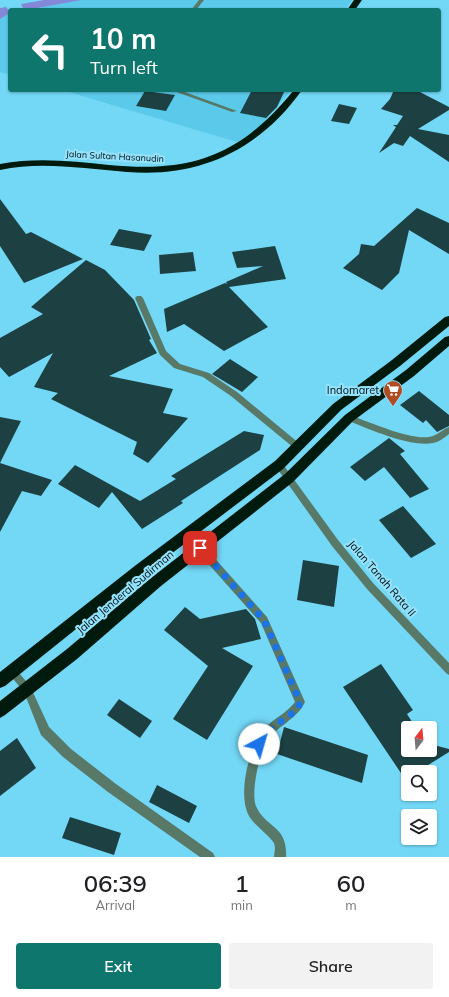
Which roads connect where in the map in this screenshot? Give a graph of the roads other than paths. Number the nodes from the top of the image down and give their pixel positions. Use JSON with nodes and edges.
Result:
{"nodes":[{"id":1,"x":202,"y":0,"type":"edge"},
{"id":2,"x":195,"y":8,"type":"edge"},
{"id":3,"x":180,"y":92,"type":"edge"},
{"id":4,"x":296,"y":92,"type":"edge"},
{"id":5,"x":234,"y":110,"type":"dead end"},
{"id":6,"x":0,"y":167,"type":"edge"},
{"id":7,"x":139,"y":298,"type":"dead end"},
{"id":8,"x":449,"y":320,"type":"edge"},
{"id":9,"x":449,"y":340,"type":"edge"},
{"id":10,"x":349,"y":418,"type":"junction"},
{"id":11,"x":449,"y":430,"type":"edge"},
{"id":12,"x":298,"y":446,"type":"junction"},
{"id":13,"x":279,"y":465,"type":"junction"},
{"id":14,"x":289,"y":478,"type":"junction"},
{"id":15,"x":200,"y":548,"type":"junction"},
{"id":16,"x":449,"y":670,"type":"edge"},
{"id":17,"x":12,"y":671,"type":"junction"},
{"id":18,"x":0,"y":681,"type":"edge"},
{"id":19,"x":27,"y":689,"type":"junction"},
{"id":20,"x":0,"y":710,"type":"edge"},
{"id":21,"x":209,"y":857,"type":"edge"},
{"id":22,"x":280,"y":857,"type":"edge"}],
"edges":[{"from":1,"to":2,"type":"street"},
{"from":3,"to":5,"type":"street"},
{"from":4,"to":6,"type":"highway","name":"Jalan Sultan Hasanudin"},
{"from":7,"to":12,"type":"street"},
{"from":8,"to":12,"type":"highway","name":"Jalan Jenderal Sudirman"},
{"from":9,"to":10,"type":"highway","name":"Jalan Jenderal Sudirman"},
{"from":10,"to":11,"type":"street"},
{"from":10,"to":14,"type":"highway","name":"Jalan Jenderal Sudirman"},
{"from":12,"to":13,"type":"highway","name":"Jalan Jenderal Sudirman"},
{"from":13,"to":14,"type":"street","name":"Jalan Tanah Rata II"},
{"from":13,"to":17,"type":"highway","name":"Jalan Jenderal Sudirman"},
{"from":14,"to":15,"type":"highway","name":"Jalan Jenderal Sudirman"},
{"from":14,"to":16,"type":"street","name":"Jalan Tanah Rata II"},
{"from":15,"to":19,"type":"highway","name":"Jalan Jenderal Sudirman"},
{"from":15,"to":22,"type":"street"},
{"from":17,"to":18,"type":"highway","name":"Jalan Jenderal Sudirman"},
{"from":17,"to":19,"type":"street"},
{"from":19,"to":20,"type":"highway","name":"Jalan Jenderal Sudirman"},
{"from":19,"to":21,"type":"street"}]}
